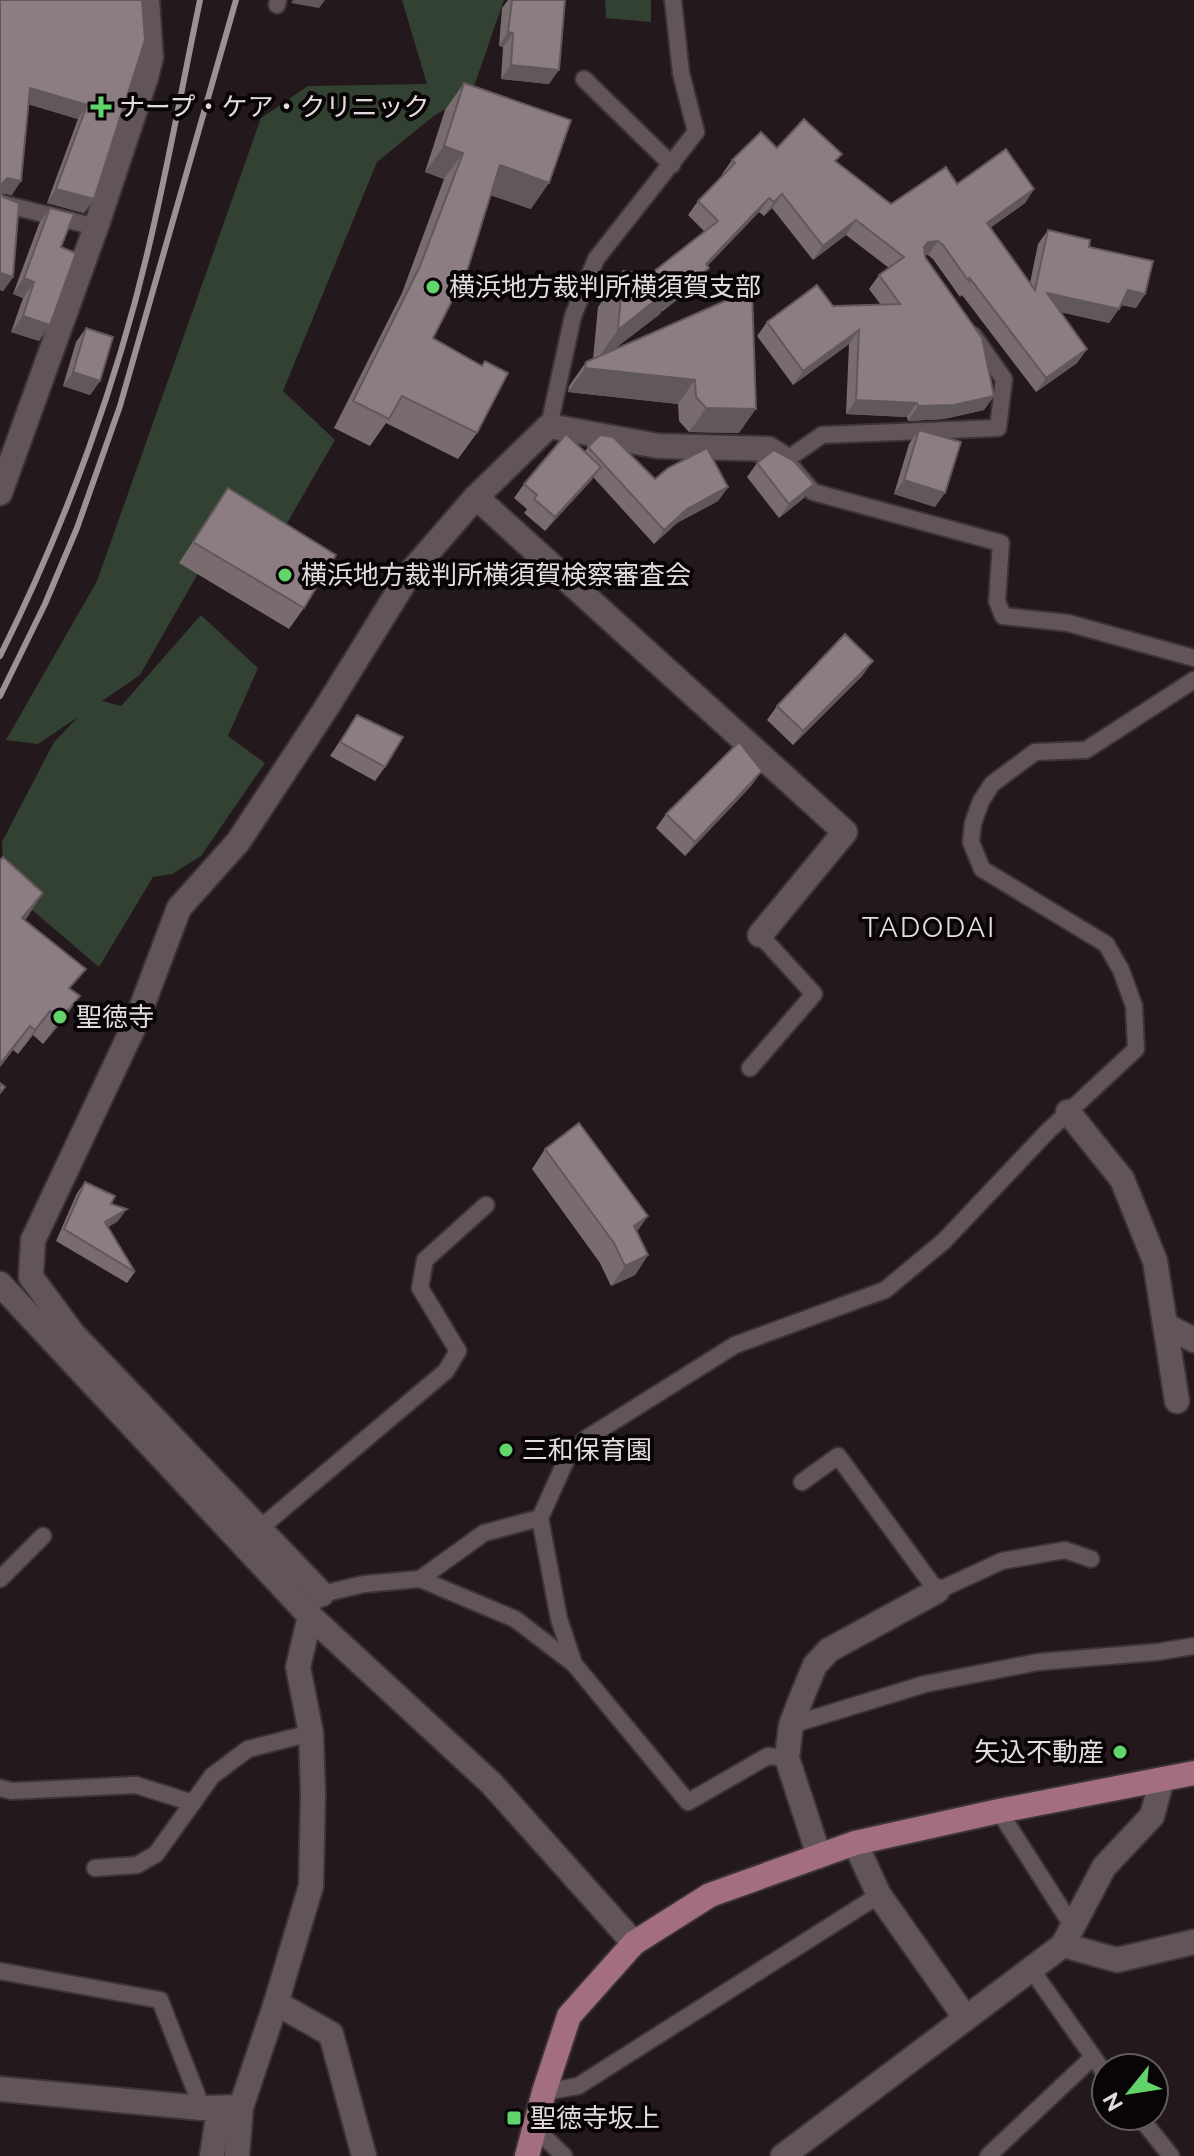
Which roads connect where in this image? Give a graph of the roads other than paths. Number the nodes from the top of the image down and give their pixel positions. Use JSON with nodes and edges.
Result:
{"nodes":[{"id":1,"x":147,"y":0,"type":"edge"},
{"id":2,"x":673,"y":0,"type":"edge"},
{"id":3,"x":584,"y":79,"type":"dead end"},
{"id":4,"x":672,"y":165,"type":"junction"},
{"id":5,"x":0,"y":203,"type":"edge"},
{"id":6,"x":96,"y":227,"type":"junction"},
{"id":7,"x":960,"y":315,"type":"edge"},
{"id":8,"x":549,"y":426,"type":"junction"},
{"id":9,"x":786,"y":460,"type":"junction"},
{"id":10,"x":0,"y":493,"type":"edge"},
{"id":11,"x":476,"y":497,"type":"junction"},
{"id":12,"x":1194,"y":658,"type":"edge"},
{"id":13,"x":1194,"y":680,"type":"edge"},
{"id":14,"x":760,"y":935,"type":"joint"},
{"id":15,"x":750,"y":1068,"type":"dead end"},
{"id":16,"x":1068,"y":1112,"type":"junction"},
{"id":17,"x":486,"y":1205,"type":"dead end"},
{"id":18,"x":0,"y":1284,"type":"edge"},
{"id":19,"x":1165,"y":1325,"type":"junction"},
{"id":20,"x":1194,"y":1340,"type":"edge"},
{"id":21,"x":1177,"y":1401,"type":"dead end"},
{"id":22,"x":802,"y":1482,"type":"dead end"},
{"id":23,"x":540,"y":1518,"type":"junction"},
{"id":24,"x":259,"y":1529,"type":"junction"},
{"id":25,"x":43,"y":1536,"type":"dead end"},
{"id":26,"x":1091,"y":1559,"type":"dead end"},
{"id":27,"x":0,"y":1579,"type":"edge"},
{"id":28,"x":420,"y":1579,"type":"junction"},
{"id":29,"x":937,"y":1591,"type":"junction"},
{"id":30,"x":322,"y":1594,"type":"junction"},
{"id":31,"x":310,"y":1616,"type":"junction"},
{"id":32,"x":1194,"y":1646,"type":"edge"},
{"id":33,"x":574,"y":1664,"type":"junction"},
{"id":34,"x":791,"y":1725,"type":"junction"},
{"id":35,"x":311,"y":1733,"type":"junction"},
{"id":36,"x":787,"y":1758,"type":"junction"},
{"id":37,"x":1194,"y":1773,"type":"edge"},
{"id":38,"x":1162,"y":1779,"type":"junction"},
{"id":39,"x":0,"y":1788,"type":"edge"},
{"id":40,"x":193,"y":1803,"type":"junction"},
{"id":41,"x":999,"y":1811,"type":"junction"},
{"id":42,"x":855,"y":1843,"type":"junction"},
{"id":43,"x":819,"y":1856,"type":"junction"},
{"id":44,"x":95,"y":1868,"type":"dead end"},
{"id":45,"x":879,"y":1895,"type":"junction"},
{"id":46,"x":1068,"y":1936,"type":"junction"},
{"id":47,"x":1194,"y":1942,"type":"edge"},
{"id":48,"x":634,"y":1943,"type":"junction"},
{"id":49,"x":1031,"y":1969,"type":"junction"},
{"id":50,"x":0,"y":1971,"type":"edge"},
{"id":51,"x":276,"y":2003,"type":"junction"},
{"id":52,"x":965,"y":2017,"type":"junction"},
{"id":53,"x":1090,"y":2055,"type":"edge"},
{"id":54,"x":1090,"y":2060,"type":"edge"},
{"id":55,"x":0,"y":2089,"type":"edge"},
{"id":56,"x":544,"y":2092,"type":"junction"},
{"id":57,"x":221,"y":2108,"type":"junction"},
{"id":58,"x":535,"y":2128,"type":"junction"},
{"id":59,"x":1152,"y":2132,"type":"edge"},
{"id":60,"x":212,"y":2156,"type":"edge"},
{"id":61,"x":237,"y":2156,"type":"edge"},
{"id":62,"x":364,"y":2156,"type":"edge"},
{"id":63,"x":527,"y":2156,"type":"edge"},
{"id":64,"x":564,"y":2156,"type":"edge"},
{"id":65,"x":783,"y":2156,"type":"edge"},
{"id":66,"x":988,"y":2156,"type":"edge"},
{"id":67,"x":1171,"y":2156,"type":"edge"}],
"edges":[{"from":1,"to":6,"type":"street"},
{"from":2,"to":4,"type":"lane"},
{"from":3,"to":4,"type":"lane"},
{"from":4,"to":8,"type":"lane"},
{"from":5,"to":6,"type":"lane"},
{"from":6,"to":10,"type":"street"},
{"from":7,"to":9,"type":"lane"},
{"from":8,"to":9,"type":"street"},
{"from":8,"to":11,"type":"street"},
{"from":9,"to":12,"type":"lane"},
{"from":11,"to":14,"type":"street"},
{"from":11,"to":24,"type":"street"},
{"from":13,"to":16,"type":"lane"},
{"from":14,"to":15,"type":"lane"},
{"from":16,"to":19,"type":"street"},
{"from":16,"to":23,"type":"lane"},
{"from":17,"to":24,"type":"lane"},
{"from":18,"to":31,"type":"street"},
{"from":19,"to":20,"type":"street"},
{"from":19,"to":21,"type":"street"},
{"from":22,"to":29,"type":"lane"},
{"from":23,"to":28,"type":"lane"},
{"from":23,"to":33,"type":"lane"},
{"from":24,"to":30,"type":"street"},
{"from":25,"to":27,"type":"lane"},
{"from":26,"to":29,"type":"lane"},
{"from":28,"to":30,"type":"lane"},
{"from":28,"to":33,"type":"lane"},
{"from":29,"to":34,"type":"street"},
{"from":30,"to":31,"type":"lane"},
{"from":31,"to":35,"type":"street"},
{"from":31,"to":48,"type":"street"},
{"from":32,"to":34,"type":"lane"},
{"from":33,"to":36,"type":"lane"},
{"from":34,"to":36,"type":"street"},
{"from":35,"to":40,"type":"lane"},
{"from":35,"to":51,"type":"street"},
{"from":36,"to":43,"type":"street"},
{"from":37,"to":38,"type":"main road"},
{"from":38,"to":41,"type":"main road"},
{"from":38,"to":46,"type":"street"},
{"from":39,"to":40,"type":"lane"},
{"from":40,"to":44,"type":"lane"},
{"from":41,"to":42,"type":"main road"},
{"from":41,"to":46,"type":"lane"},
{"from":42,"to":43,"type":"main road"},
{"from":42,"to":45,"type":"street"},
{"from":43,"to":48,"type":"main road"},
{"from":45,"to":52,"type":"street"},
{"from":45,"to":56,"type":"lane"},
{"from":46,"to":47,"type":"street"},
{"from":46,"to":49,"type":"street"},
{"from":48,"to":56,"type":"main road"},
{"from":49,"to":52,"type":"street"},
{"from":49,"to":53,"type":"lane"},
{"from":50,"to":57,"type":"lane"},
{"from":51,"to":57,"type":"street"},
{"from":51,"to":62,"type":"street"},
{"from":52,"to":65,"type":"street"},
{"from":54,"to":66,"type":"lane"},
{"from":55,"to":57,"type":"street"},
{"from":56,"to":58,"type":"main road"},
{"from":57,"to":60,"type":"street"},
{"from":57,"to":61,"type":"street"},
{"from":58,"to":63,"type":"main road"},
{"from":58,"to":64,"type":"lane"},
{"from":59,"to":67,"type":"lane"}]}
